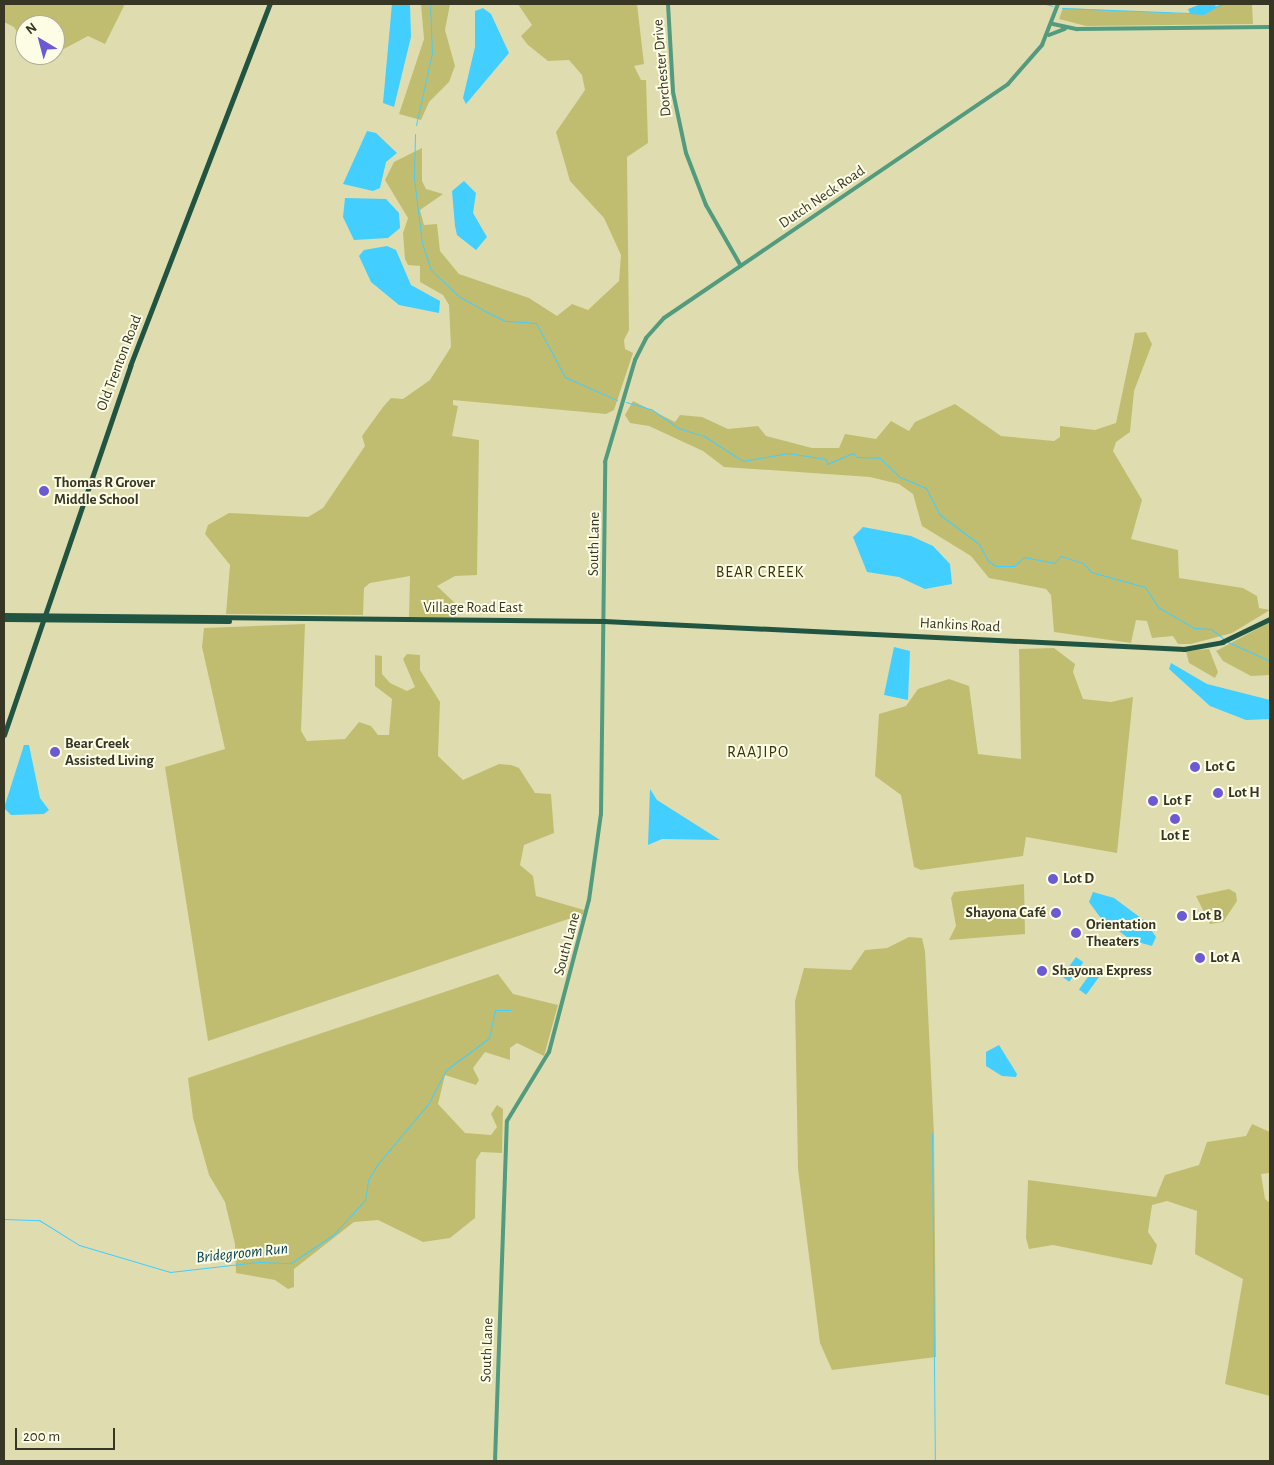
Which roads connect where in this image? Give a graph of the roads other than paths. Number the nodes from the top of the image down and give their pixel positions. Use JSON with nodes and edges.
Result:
{"nodes":[{"id":1,"x":270,"y":4,"type":"edge"},
{"id":2,"x":668,"y":4,"type":"edge"},
{"id":3,"x":1058,"y":4,"type":"edge"},
{"id":4,"x":1053,"y":24,"type":"junction"},
{"id":5,"x":1270,"y":27,"type":"edge"},
{"id":6,"x":1072,"y":29,"type":"junction"},
{"id":7,"x":1047,"y":37,"type":"junction"},
{"id":8,"x":741,"y":266,"type":"junction"},
{"id":9,"x":616,"y":420,"type":"joint"},
{"id":10,"x":4,"y":615,"type":"edge"},
{"id":11,"x":43,"y":618,"type":"junction"},
{"id":12,"x":4,"y":619,"type":"edge"},
{"id":13,"x":1270,"y":619,"type":"edge"},
{"id":14,"x":604,"y":621,"type":"junction"},
{"id":15,"x":642,"y":622,"type":"joint"},
{"id":16,"x":4,"y":735,"type":"edge"},
{"id":17,"x":495,"y":1461,"type":"edge"}],
"edges":[{"from":1,"to":11,"type":"main road","name":"Old Trenton Road"},
{"from":2,"to":8,"type":"street","name":"Dorchester Drive"},
{"from":3,"to":4,"type":"street","name":"Dutch Neck Road"},
{"from":4,"to":6,"type":"street"},
{"from":4,"to":7,"type":"street","name":"Dutch Neck Road"},
{"from":5,"to":6,"type":"street"},
{"from":6,"to":7,"type":"street"},
{"from":7,"to":8,"type":"street","name":"Dutch Neck Road"},
{"from":8,"to":9,"type":"street","name":"Dutch Neck Road"},
{"from":9,"to":14,"type":"street","name":"South Lane"},
{"from":10,"to":11,"type":"main road","name":"Village Road East"},
{"from":11,"to":12,"type":"main road","name":"Village Road East"},
{"from":11,"to":14,"type":"main road","name":"Village Road East"},
{"from":11,"to":16,"type":"main road","name":"Old Trenton Road"},
{"from":13,"to":15,"type":"main road","name":"Hankins Road"},
{"from":14,"to":15,"type":"main road","name":"Village Road East"},
{"from":14,"to":17,"type":"street","name":"South Lane"}]}
